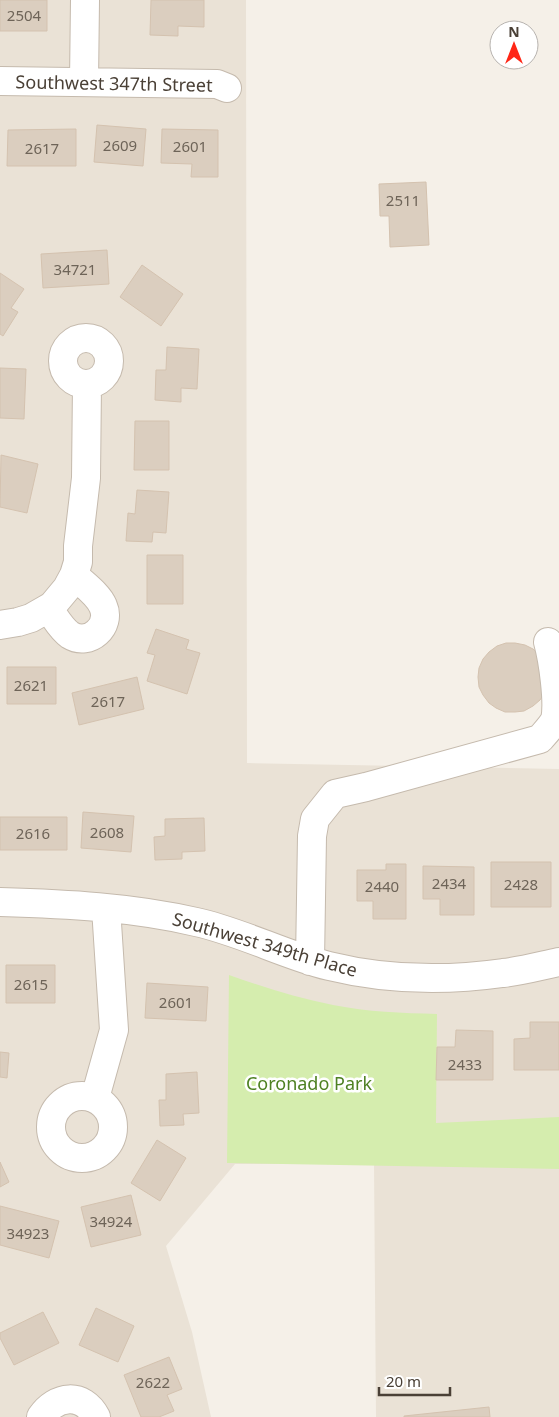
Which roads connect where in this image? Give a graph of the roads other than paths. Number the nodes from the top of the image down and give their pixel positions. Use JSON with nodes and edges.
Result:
{"nodes":[{"id":1,"x":85,"y":0,"type":"edge"},
{"id":2,"x":0,"y":81,"type":"edge"},
{"id":3,"x":84,"y":82,"type":"junction"},
{"id":4,"x":227,"y":88,"type":"dead end"},
{"id":5,"x":87,"y":384,"type":"dead end"},
{"id":6,"x":74,"y":575,"type":"junction"},
{"id":7,"x":45,"y":610,"type":"junction"},
{"id":8,"x":0,"y":625,"type":"edge"},
{"id":9,"x":548,"y":642,"type":"dead end"},
{"id":10,"x":0,"y":902,"type":"edge"},
{"id":11,"x":106,"y":908,"type":"junction"},
{"id":12,"x":310,"y":961,"type":"junction"},
{"id":13,"x":559,"y":962,"type":"edge"},
{"id":14,"x":95,"y":1098,"type":"dead end"},
{"id":15,"x":42,"y":1417,"type":"edge"},
{"id":16,"x":96,"y":1417,"type":"edge"}],
"edges":[{"from":1,"to":3,"type":"street"},
{"from":2,"to":3,"type":"street","name":"Southwest 347th Street"},
{"from":3,"to":4,"type":"street","name":"Southwest 347th Street"},
{"from":5,"to":6,"type":"street"},
{"from":6,"to":7,"type":"street"},
{"from":6,"to":7,"type":"street"},
{"from":7,"to":8,"type":"street"},
{"from":9,"to":12,"type":"street"},
{"from":10,"to":11,"type":"street","name":"Southwest 349th Place"},
{"from":11,"to":12,"type":"street","name":"Southwest 349th Place"},
{"from":11,"to":14,"type":"street"},
{"from":12,"to":13,"type":"street","name":"Southwest 349th Place"},
{"from":15,"to":16,"type":"street"}]}
